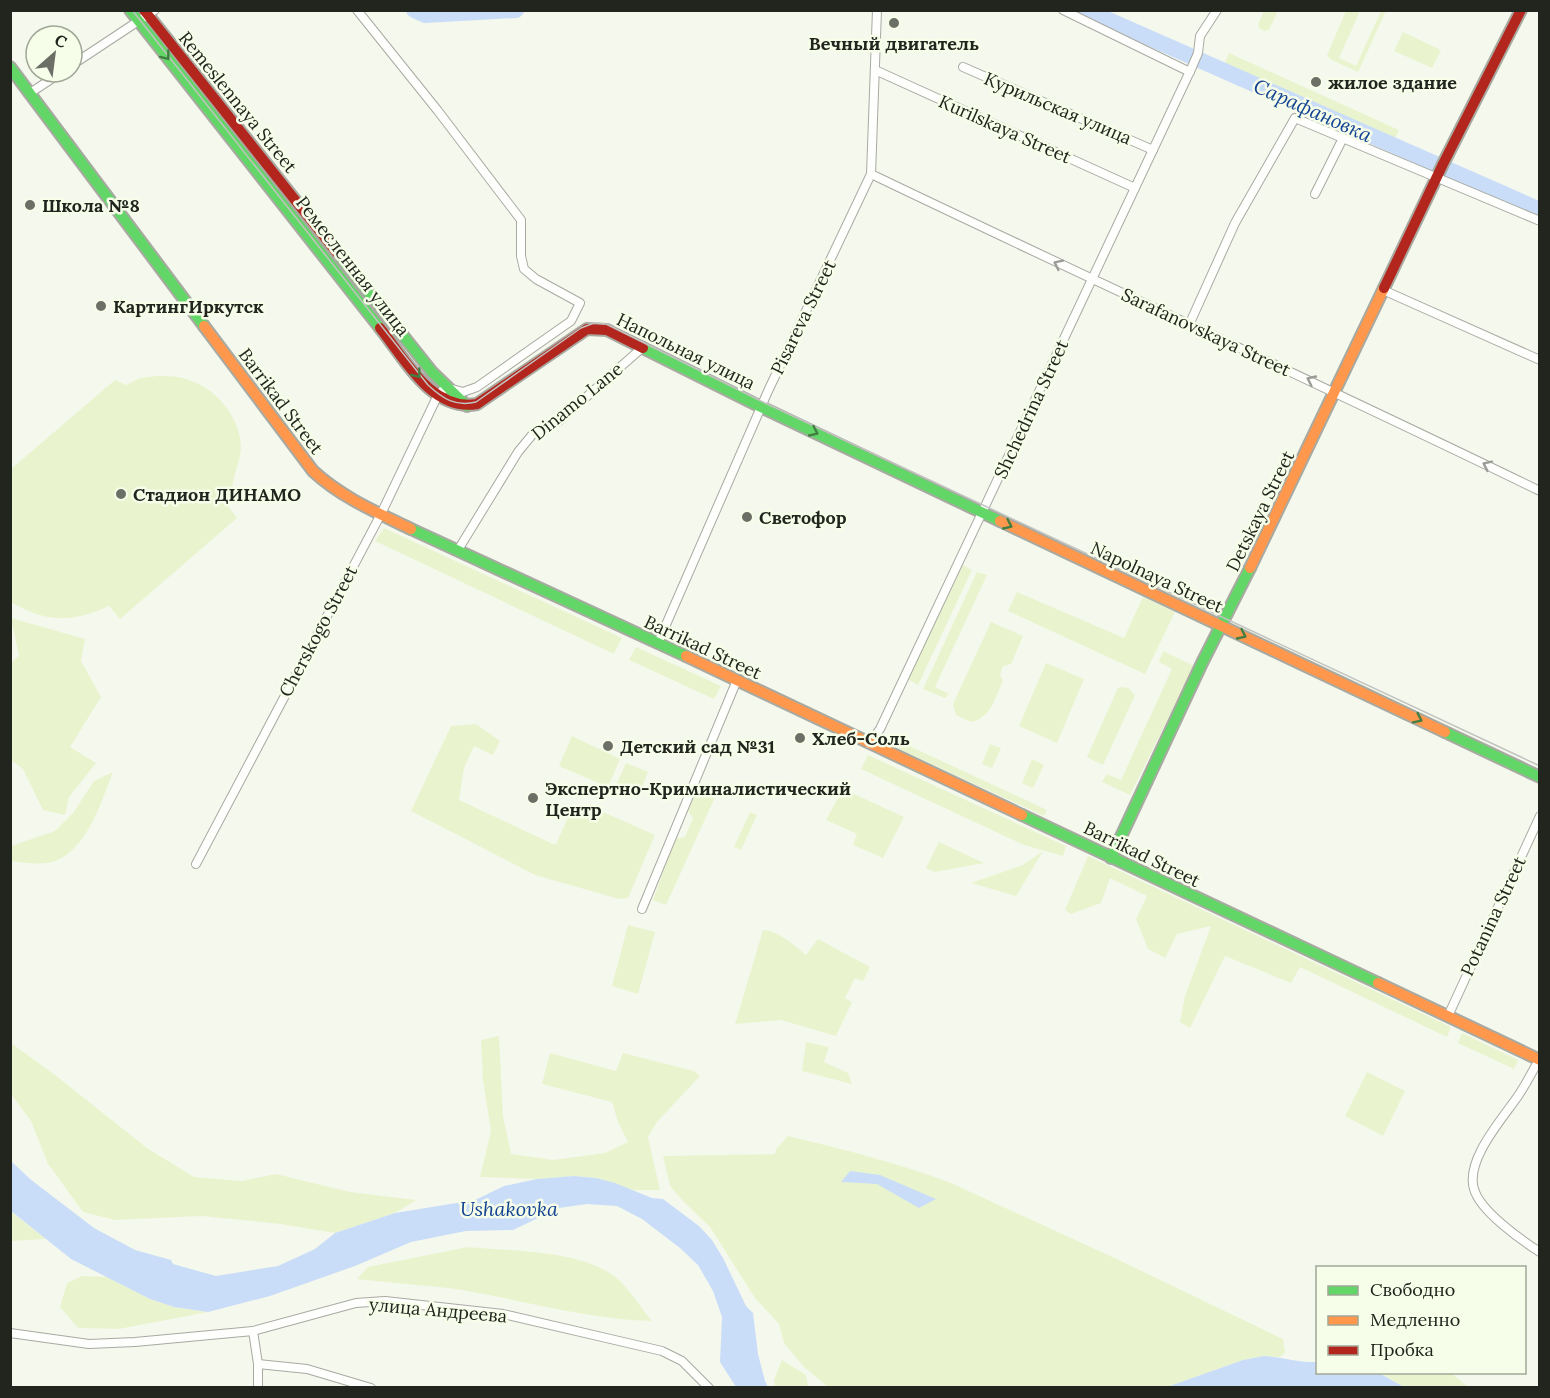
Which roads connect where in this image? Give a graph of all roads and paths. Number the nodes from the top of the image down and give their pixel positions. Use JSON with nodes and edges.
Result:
{"nodes":[{"id":1,"x":130,"y":10,"type":"edge"},
{"id":2,"x":357,"y":10,"type":"edge"},
{"id":3,"x":877,"y":10,"type":"edge"},
{"id":4,"x":1063,"y":10,"type":"edge"},
{"id":5,"x":1217,"y":10,"type":"edge"},
{"id":6,"x":1521,"y":10,"type":"edge"},
{"id":7,"x":146,"y":14,"type":"edge"},
{"id":8,"x":84,"y":58,"type":"edge"},
{"id":9,"x":10,"y":67,"type":"edge"},
{"id":10,"x":963,"y":67,"type":"dead end"},
{"id":11,"x":875,"y":70,"type":"junction"},
{"id":12,"x":1191,"y":70,"type":"junction"},
{"id":13,"x":44,"y":84,"type":"edge"},
{"id":14,"x":30,"y":93,"type":"junction"},
{"id":15,"x":1343,"y":138,"type":"junction"},
{"id":16,"x":1154,"y":150,"type":"junction"},
{"id":17,"x":872,"y":174,"type":"junction"},
{"id":18,"x":1436,"y":177,"type":"junction"},
{"id":19,"x":1136,"y":188,"type":"junction"},
{"id":20,"x":1315,"y":194,"type":"dead end"},
{"id":21,"x":1539,"y":221,"type":"edge"},
{"id":22,"x":1092,"y":280,"type":"junction"},
{"id":23,"x":1383,"y":290,"type":"junction"},
{"id":24,"x":1189,"y":325,"type":"junction"},
{"id":25,"x":643,"y":348,"type":"junction"},
{"id":26,"x":1539,"y":360,"type":"edge"},
{"id":27,"x":446,"y":387,"type":"junction"},
{"id":28,"x":1335,"y":391,"type":"junction"},
{"id":29,"x":438,"y":397,"type":"junction"},
{"id":30,"x":467,"y":406,"type":"junction"},
{"id":31,"x":761,"y":407,"type":"junction"},
{"id":32,"x":1539,"y":491,"type":"edge"},
{"id":33,"x":982,"y":513,"type":"junction"},
{"id":34,"x":381,"y":514,"type":"junction"},
{"id":35,"x":458,"y":550,"type":"junction"},
{"id":36,"x":1221,"y":625,"type":"junction"},
{"id":37,"x":658,"y":643,"type":"junction"},
{"id":38,"x":737,"y":680,"type":"junction"},
{"id":39,"x":869,"y":744,"type":"junction"},
{"id":40,"x":1539,"y":777,"type":"edge"},
{"id":41,"x":1539,"y":816,"type":"edge"},
{"id":42,"x":1111,"y":858,"type":"junction"},
{"id":43,"x":196,"y":864,"type":"dead end"},
{"id":44,"x":642,"y":909,"type":"dead end"},
{"id":45,"x":1448,"y":1016,"type":"junction"},
{"id":46,"x":1539,"y":1060,"type":"edge"},
{"id":47,"x":1539,"y":1252,"type":"edge"},
{"id":48,"x":253,"y":1331,"type":"junction"},
{"id":49,"x":10,"y":1333,"type":"edge"},
{"id":50,"x":258,"y":1364,"type":"junction"},
{"id":51,"x":258,"y":1388,"type":"edge"},
{"id":52,"x":371,"y":1388,"type":"edge"},
{"id":53,"x":709,"y":1388,"type":"edge"}],
"edges":[{"from":1,"to":7,"type":"street","name":"Ремесленная улица"},
{"from":2,"to":27,"type":"street"},
{"from":3,"to":11,"type":"street","name":"Pisareva Street"},
{"from":4,"to":12,"type":"street"},
{"from":5,"to":12,"type":"street","name":"Shchedrina Street"},
{"from":6,"to":18,"type":"street","name":"Detskaya Street"},
{"from":7,"to":8,"type":"street"},
{"from":7,"to":27,"type":"street","name":"Remeslennaya Street"},
{"from":7,"to":29,"type":"street","name":"Ремесленная улица","one_way":true},
{"from":9,"to":14,"type":"street","name":"Barrikad Street"},
{"from":10,"to":16,"type":"street","name":"Курильская улица"},
{"from":11,"to":17,"type":"street","name":"Pisareva Street"},
{"from":11,"to":19,"type":"street","name":"Kurilskaya Street"},
{"from":12,"to":16,"type":"street","name":"Shchedrina Street"},
{"from":13,"to":14,"type":"street"},
{"from":14,"to":34,"type":"street","name":"Barrikad Street"},
{"from":15,"to":18,"type":"street"},
{"from":15,"to":20,"type":"street"},
{"from":15,"to":24,"type":"street"},
{"from":16,"to":19,"type":"street","name":"Shchedrina Street"},
{"from":22,"to":17,"type":"street","name":"Sarafanovskaya Street","one_way":true},
{"from":17,"to":31,"type":"street","name":"Pisareva Street"},
{"from":18,"to":21,"type":"street"},
{"from":18,"to":23,"type":"street","name":"Detskaya Street"},
{"from":19,"to":22,"type":"street","name":"Shchedrina Street"},
{"from":22,"to":24,"type":"street","name":"Sarafanovskaya Street"},
{"from":22,"to":33,"type":"street","name":"Shchedrina Street"},
{"from":23,"to":26,"type":"street"},
{"from":23,"to":28,"type":"street","name":"Detskaya Street"},
{"from":28,"to":24,"type":"street","name":"Sarafanovskaya Street","one_way":true},
{"from":25,"to":30,"type":"street","name":"Напольная улица"},
{"from":25,"to":31,"type":"street","name":"Напольная улица"},
{"from":25,"to":35,"type":"street","name":"Dinamo Lane"},
{"from":27,"to":29,"type":"street","name":"Cherskogo Street"},
{"from":27,"to":30,"type":"street","name":"Remeslennaya Street"},
{"from":32,"to":28,"type":"street","name":"Sarafanovskaya Street","one_way":true},
{"from":28,"to":36,"type":"street","name":"Detskaya Street"},
{"from":29,"to":30,"type":"street","name":"Ремесленная улица"},
{"from":29,"to":34,"type":"street","name":"Cherskogo Street"},
{"from":31,"to":33,"type":"street","name":"Napolnaya Street","one_way":true},
{"from":31,"to":37,"type":"street","name":"Pisareva Street"},
{"from":33,"to":36,"type":"street","name":"Napolnaya Street","one_way":true},
{"from":33,"to":39,"type":"street","name":"Shchedrina Street"},
{"from":34,"to":35,"type":"street","name":"Barrikad Street"},
{"from":34,"to":43,"type":"street","name":"Cherskogo Street"},
{"from":35,"to":37,"type":"street","name":"Barrikad Street"},
{"from":36,"to":40,"type":"street","name":"Napolnaya Street","one_way":true},
{"from":36,"to":42,"type":"street","name":"Detskaya Street"},
{"from":37,"to":38,"type":"street","name":"Barrikad Street"},
{"from":38,"to":39,"type":"street","name":"Barrikad Street"},
{"from":38,"to":44,"type":"street"},
{"from":39,"to":42,"type":"street","name":"Barrikad Street"},
{"from":41,"to":45,"type":"street","name":"Potanina Street"},
{"from":42,"to":45,"type":"street","name":"Barrikad Street"},
{"from":45,"to":46,"type":"street","name":"Barrikad Street"},
{"from":46,"to":47,"type":"street"},
{"from":48,"to":49,"type":"street","name":"улица Андреева"},
{"from":48,"to":50,"type":"street"},
{"from":48,"to":53,"type":"street","name":"улица Андреева"},
{"from":50,"to":51,"type":"street"},
{"from":50,"to":52,"type":"street"}]}
